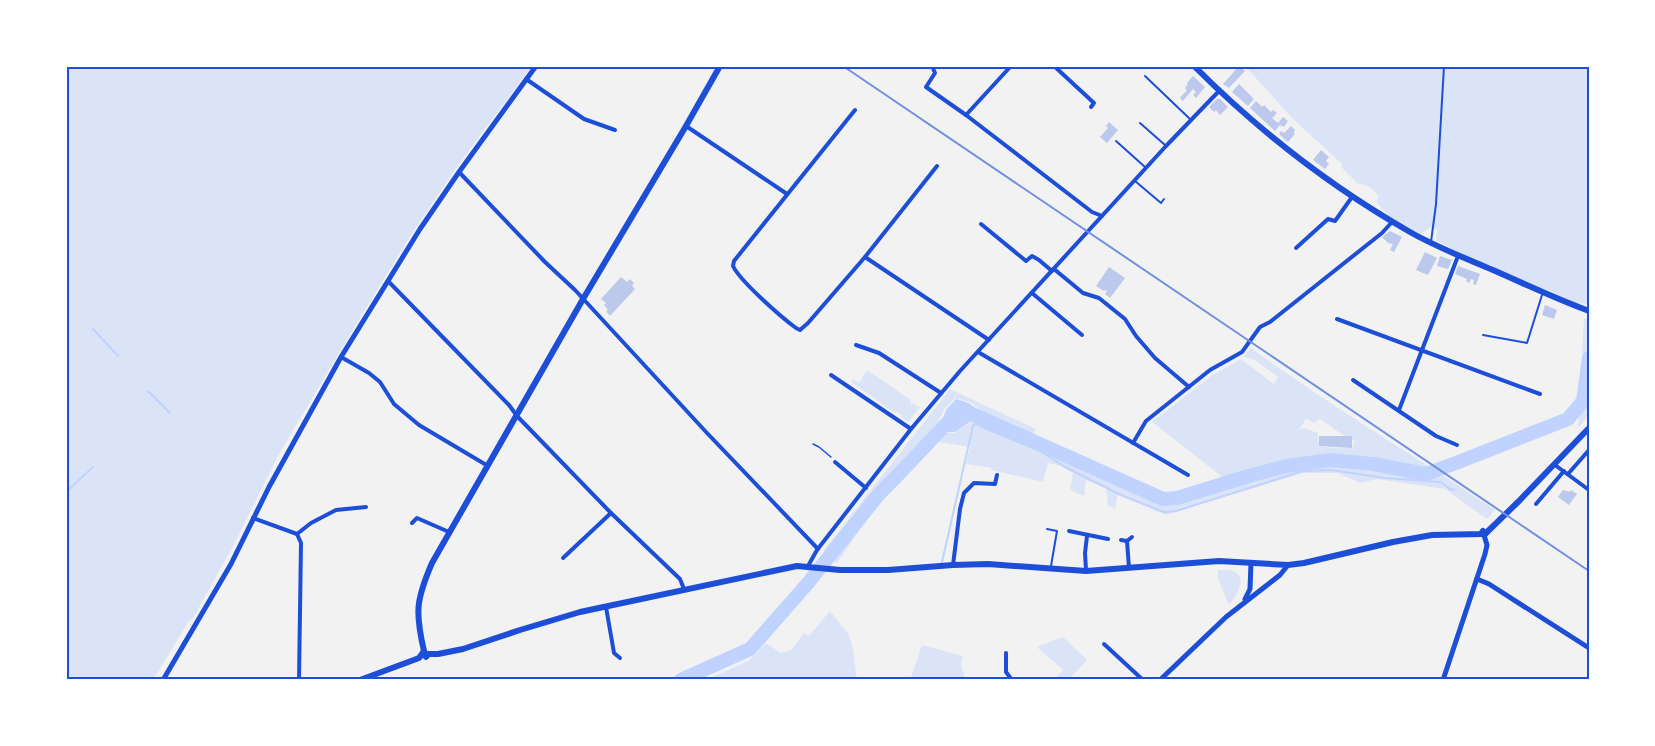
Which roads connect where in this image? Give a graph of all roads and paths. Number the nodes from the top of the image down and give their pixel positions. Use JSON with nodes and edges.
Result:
{"nodes":[{"id":1,"x":536,"y":66,"type":"edge"},
{"id":2,"x":720,"y":66,"type":"edge"},
{"id":3,"x":932,"y":66,"type":"edge"},
{"id":4,"x":1011,"y":66,"type":"edge"},
{"id":5,"x":1054,"y":66,"type":"edge"},
{"id":6,"x":1194,"y":66,"type":"edge"},
{"id":7,"x":1444,"y":66,"type":"edge"},
{"id":8,"x":1145,"y":76,"type":"dead end"},
{"id":9,"x":526,"y":80,"type":"junction"},
{"id":10,"x":1219,"y":90,"type":"junction"},
{"id":11,"x":1091,"y":107,"type":"dead end"},
{"id":12,"x":855,"y":110,"type":"dead end"},
{"id":13,"x":966,"y":115,"type":"junction"},
{"id":14,"x":1191,"y":120,"type":"junction"},
{"id":15,"x":1140,"y":123,"type":"dead end"},
{"id":16,"x":686,"y":126,"type":"junction"},
{"id":17,"x":615,"y":129,"type":"dead end"},
{"id":18,"x":1116,"y":141,"type":"dead end"},
{"id":19,"x":1166,"y":146,"type":"junction"},
{"id":20,"x":937,"y":166,"type":"dead end"},
{"id":21,"x":1146,"y":168,"type":"junction"},
{"id":22,"x":459,"y":172,"type":"junction"},
{"id":23,"x":1135,"y":181,"type":"junction"},
{"id":24,"x":787,"y":195,"type":"junction"},
{"id":25,"x":1353,"y":196,"type":"junction"},
{"id":26,"x":1164,"y":199,"type":"dead end"},
{"id":27,"x":1102,"y":216,"type":"junction"},
{"id":28,"x":1392,"y":221,"type":"junction"},
{"id":29,"x":981,"y":224,"type":"dead end"},
{"id":30,"x":1431,"y":242,"type":"junction"},
{"id":31,"x":1296,"y":248,"type":"dead end"},
{"id":32,"x":1459,"y":255,"type":"junction"},
{"id":33,"x":865,"y":257,"type":"junction"},
{"id":34,"x":1053,"y":270,"type":"junction"},
{"id":35,"x":387,"y":281,"type":"junction"},
{"id":36,"x":1543,"y":292,"type":"junction"},
{"id":37,"x":1032,"y":293,"type":"junction"},
{"id":38,"x":583,"y":299,"type":"junction"},
{"id":39,"x":1586,"y":310,"type":"edge"},
{"id":40,"x":1337,"y":319,"type":"dead end"},
{"id":41,"x":1082,"y":335,"type":"dead end"},
{"id":42,"x":1483,"y":335,"type":"dead end"},
{"id":43,"x":988,"y":340,"type":"junction"},
{"id":44,"x":856,"y":345,"type":"dead end"},
{"id":45,"x":1422,"y":351,"type":"junction"},
{"id":46,"x":978,"y":352,"type":"junction"},
{"id":47,"x":341,"y":357,"type":"junction"},
{"id":48,"x":831,"y":375,"type":"dead end"},
{"id":49,"x":1353,"y":380,"type":"dead end"},
{"id":50,"x":1189,"y":387,"type":"junction"},
{"id":51,"x":941,"y":393,"type":"junction"},
{"id":52,"x":1540,"y":394,"type":"dead end"},
{"id":53,"x":1399,"y":410,"type":"junction"},
{"id":54,"x":517,"y":416,"type":"junction"},
{"id":55,"x":1589,"y":428,"type":"edge"},
{"id":56,"x":911,"y":429,"type":"junction"},
{"id":57,"x":1133,"y":443,"type":"junction"},
{"id":58,"x":813,"y":444,"type":"dead end"},
{"id":59,"x":1457,"y":445,"type":"dead end"},
{"id":60,"x":1589,"y":450,"type":"edge"},
{"id":61,"x":835,"y":462,"type":"joint"},
{"id":62,"x":1555,"y":465,"type":"junction"},
{"id":63,"x":488,"y":466,"type":"junction"},
{"id":64,"x":1566,"y":473,"type":"junction"},
{"id":65,"x":997,"y":475,"type":"dead end"},
{"id":66,"x":1188,"y":475,"type":"dead end"},
{"id":67,"x":866,"y":488,"type":"junction"},
{"id":68,"x":1589,"y":490,"type":"edge"},
{"id":69,"x":1536,"y":504,"type":"dead end"},
{"id":70,"x":366,"y":507,"type":"dead end"},
{"id":71,"x":611,"y":513,"type":"junction"},
{"id":72,"x":253,"y":518,"type":"junction"},
{"id":73,"x":412,"y":523,"type":"dead end"},
{"id":74,"x":1047,"y":529,"type":"dead end"},
{"id":75,"x":1069,"y":531,"type":"dead end"},
{"id":76,"x":449,"y":532,"type":"junction"},
{"id":77,"x":297,"y":534,"type":"junction"},
{"id":78,"x":1484,"y":534,"type":"junction"},
{"id":79,"x":1087,"y":536,"type":"junction"},
{"id":80,"x":1132,"y":537,"type":"dead end"},
{"id":81,"x":1108,"y":539,"type":"dead end"},
{"id":82,"x":1120,"y":540,"type":"dead end"},
{"id":83,"x":1127,"y":541,"type":"junction"},
{"id":84,"x":818,"y":549,"type":"junction"},
{"id":85,"x":563,"y":558,"type":"dead end"},
{"id":86,"x":1251,"y":563,"type":"junction"},
{"id":87,"x":953,"y":565,"type":"junction"},
{"id":88,"x":1288,"y":565,"type":"junction"},
{"id":89,"x":811,"y":566,"type":"junction"},
{"id":90,"x":1129,"y":568,"type":"junction"},
{"id":91,"x":1051,"y":569,"type":"junction"},
{"id":92,"x":1086,"y":571,"type":"junction"},
{"id":93,"x":1477,"y":579,"type":"junction"},
{"id":94,"x":684,"y":590,"type":"junction"},
{"id":95,"x":1243,"y":603,"type":"junction"},
{"id":96,"x":606,"y":607,"type":"junction"},
{"id":97,"x":1104,"y":644,"type":"dead end"},
{"id":98,"x":1589,"y":648,"type":"edge"},
{"id":99,"x":425,"y":653,"type":"junction"},
{"id":100,"x":1006,"y":653,"type":"dead end"},
{"id":101,"x":620,"y":658,"type":"dead end"},
{"id":102,"x":1010,"y":679,"type":"edge"},
{"id":103,"x":163,"y":680,"type":"edge"},
{"id":104,"x":299,"y":680,"type":"edge"},
{"id":105,"x":360,"y":680,"type":"edge"},
{"id":106,"x":1143,"y":680,"type":"edge"},
{"id":107,"x":1160,"y":680,"type":"edge"},
{"id":108,"x":1443,"y":680,"type":"edge"}],
"edges":[{"from":1,"to":9,"type":"street"},
{"from":2,"to":16,"type":"main road"},
{"from":3,"to":13,"type":"street"},
{"from":4,"to":13,"type":"street"},
{"from":5,"to":11,"type":"street"},
{"from":6,"to":10,"type":"main road"},
{"from":7,"to":30,"type":"lane"},
{"from":8,"to":14,"type":"lane"},
{"from":9,"to":17,"type":"street"},
{"from":9,"to":22,"type":"street"},
{"from":10,"to":14,"type":"street"},
{"from":10,"to":25,"type":"main road"},
{"from":12,"to":24,"type":"street"},
{"from":13,"to":27,"type":"street"},
{"from":14,"to":19,"type":"street"},
{"from":15,"to":19,"type":"lane"},
{"from":16,"to":24,"type":"street"},
{"from":16,"to":38,"type":"main road"},
{"from":18,"to":21,"type":"lane"},
{"from":19,"to":21,"type":"street"},
{"from":20,"to":33,"type":"street"},
{"from":21,"to":23,"type":"street"},
{"from":22,"to":35,"type":"street"},
{"from":22,"to":38,"type":"street"},
{"from":23,"to":26,"type":"lane"},
{"from":23,"to":27,"type":"street"},
{"from":24,"to":33,"type":"street"},
{"from":25,"to":28,"type":"main road"},
{"from":25,"to":31,"type":"street"},
{"from":27,"to":34,"type":"street"},
{"from":28,"to":30,"type":"main road"},
{"from":28,"to":50,"type":"street"},
{"from":29,"to":34,"type":"street"},
{"from":30,"to":32,"type":"main road"},
{"from":32,"to":36,"type":"main road"},
{"from":32,"to":45,"type":"street"},
{"from":33,"to":43,"type":"street"},
{"from":34,"to":37,"type":"street"},
{"from":34,"to":50,"type":"street"},
{"from":35,"to":47,"type":"street"},
{"from":35,"to":54,"type":"street"},
{"from":36,"to":39,"type":"main road"},
{"from":36,"to":42,"type":"lane"},
{"from":37,"to":41,"type":"street"},
{"from":37,"to":43,"type":"street"},
{"from":38,"to":54,"type":"main road"},
{"from":38,"to":84,"type":"street"},
{"from":40,"to":45,"type":"street"},
{"from":43,"to":46,"type":"street"},
{"from":44,"to":51,"type":"street"},
{"from":45,"to":52,"type":"street"},
{"from":45,"to":53,"type":"street"},
{"from":46,"to":51,"type":"street"},
{"from":46,"to":57,"type":"street"},
{"from":47,"to":63,"type":"street"},
{"from":47,"to":72,"type":"street"},
{"from":48,"to":56,"type":"street"},
{"from":49,"to":53,"type":"street"},
{"from":50,"to":57,"type":"street"},
{"from":51,"to":56,"type":"street"},
{"from":53,"to":59,"type":"street"},
{"from":54,"to":63,"type":"main road"},
{"from":54,"to":71,"type":"street"},
{"from":55,"to":62,"type":"main road"},
{"from":56,"to":67,"type":"street"},
{"from":57,"to":66,"type":"street"},
{"from":58,"to":61,"type":"path"},
{"from":60,"to":64,"type":"street"},
{"from":61,"to":67,"type":"street"},
{"from":62,"to":64,"type":"street"},
{"from":62,"to":78,"type":"main road"},
{"from":63,"to":76,"type":"main road"},
{"from":64,"to":68,"type":"street"},
{"from":64,"to":69,"type":"street"},
{"from":65,"to":87,"type":"street"},
{"from":67,"to":84,"type":"street"},
{"from":70,"to":77,"type":"street"},
{"from":71,"to":85,"type":"street"},
{"from":71,"to":94,"type":"street"},
{"from":72,"to":77,"type":"street"},
{"from":72,"to":103,"type":"street"},
{"from":73,"to":76,"type":"street"},
{"from":74,"to":91,"type":"lane"},
{"from":75,"to":79,"type":"street"},
{"from":76,"to":99,"type":"main road"},
{"from":77,"to":104,"type":"street"},
{"from":78,"to":88,"type":"main road"},
{"from":78,"to":93,"type":"street"},
{"from":79,"to":81,"type":"street"},
{"from":79,"to":92,"type":"street"},
{"from":80,"to":83,"type":"street"},
{"from":82,"to":83,"type":"street"},
{"from":83,"to":90,"type":"street"},
{"from":84,"to":89,"type":"street"},
{"from":86,"to":88,"type":"main road"},
{"from":86,"to":90,"type":"main road"},
{"from":86,"to":95,"type":"street"},
{"from":87,"to":89,"type":"main road"},
{"from":87,"to":91,"type":"main road"},
{"from":88,"to":95,"type":"street"},
{"from":89,"to":94,"type":"main road"},
{"from":90,"to":92,"type":"main road"},
{"from":91,"to":92,"type":"main road"},
{"from":93,"to":98,"type":"street"},
{"from":93,"to":108,"type":"street"},
{"from":94,"to":96,"type":"main road"},
{"from":95,"to":107,"type":"street"},
{"from":96,"to":99,"type":"main road"},
{"from":96,"to":101,"type":"street"},
{"from":97,"to":106,"type":"street"},
{"from":99,"to":105,"type":"main road"},
{"from":100,"to":102,"type":"street"}]}
